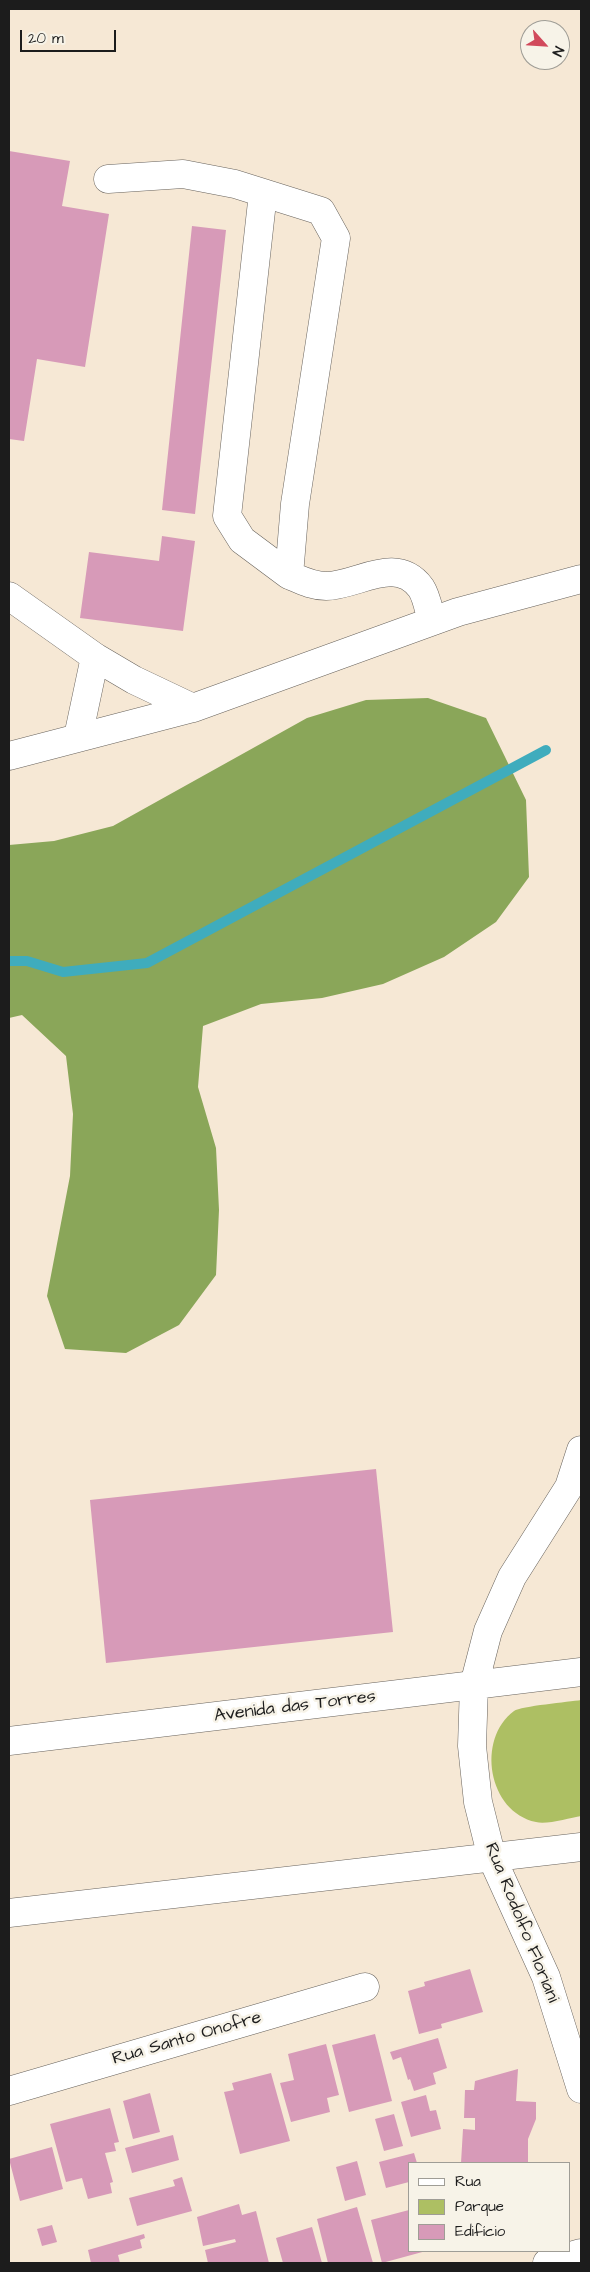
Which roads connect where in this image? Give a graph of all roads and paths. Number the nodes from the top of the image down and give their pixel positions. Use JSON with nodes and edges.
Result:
{"nodes":[{"id":1,"x":108,"y":179,"type":"dead end"},
{"id":2,"x":263,"y":193,"type":"junction"},
{"id":3,"x":289,"y":574,"type":"junction"},
{"id":4,"x":581,"y":578,"type":"edge"},
{"id":5,"x":9,"y":596,"type":"edge"},
{"id":6,"x":432,"y":622,"type":"junction"},
{"id":7,"x":95,"y":657,"type":"junction"},
{"id":8,"x":193,"y":708,"type":"junction"},
{"id":9,"x":78,"y":737,"type":"junction"},
{"id":10,"x":9,"y":756,"type":"edge"},
{"id":11,"x":581,"y":1450,"type":"edge"},
{"id":12,"x":581,"y":1672,"type":"edge"},
{"id":13,"x":474,"y":1685,"type":"junction"},
{"id":14,"x":9,"y":1741,"type":"edge"},
{"id":15,"x":581,"y":1847,"type":"edge"},
{"id":16,"x":492,"y":1858,"type":"junction"},
{"id":17,"x":9,"y":1913,"type":"edge"},
{"id":18,"x":364,"y":1987,"type":"dead end"},
{"id":19,"x":581,"y":2089,"type":"edge"},
{"id":20,"x":9,"y":2091,"type":"edge"},
{"id":21,"x":581,"y":2253,"type":"edge"},
{"id":22,"x":547,"y":2263,"type":"edge"}],
"edges":[{"from":1,"to":2,"type":"main road"},
{"from":2,"to":3,"type":"main road"},
{"from":2,"to":3,"type":"main road"},
{"from":3,"to":6,"type":"main road"},
{"from":4,"to":6,"type":"main road"},
{"from":5,"to":7,"type":"main road"},
{"from":6,"to":8,"type":"main road"},
{"from":7,"to":8,"type":"main road"},
{"from":7,"to":9,"type":"main road"},
{"from":8,"to":9,"type":"main road"},
{"from":9,"to":10,"type":"main road"},
{"from":11,"to":13,"type":"main road","name":"Rua Rodolfo Floriani"},
{"from":12,"to":13,"type":"main road","name":"Avenida das Torres"},
{"from":13,"to":14,"type":"main road","name":"Avenida das Torres"},
{"from":13,"to":16,"type":"main road","name":"Rua Rodolfo Floriani"},
{"from":15,"to":16,"type":"main road"},
{"from":16,"to":17,"type":"main road"},
{"from":16,"to":19,"type":"main road","name":"Rua Rodolfo Floriani"},
{"from":18,"to":20,"type":"main road","name":"Rua Santo Onofre"},
{"from":21,"to":22,"type":"main road"}]}
